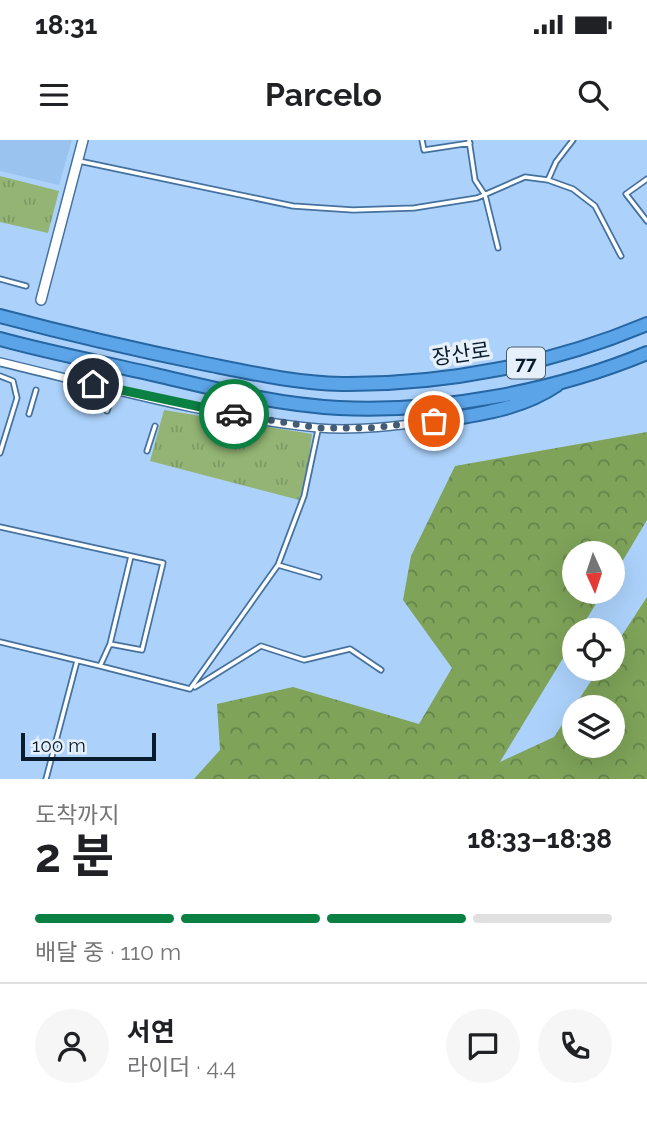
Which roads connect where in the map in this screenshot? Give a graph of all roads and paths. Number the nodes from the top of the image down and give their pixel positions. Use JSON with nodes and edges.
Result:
{"nodes":[{"id":1,"x":83,"y":140,"type":"edge"},
{"id":2,"x":422,"y":140,"type":"edge"},
{"id":3,"x":573,"y":140,"type":"edge"},
{"id":4,"x":470,"y":141,"type":"edge"},
{"id":5,"x":77,"y":161,"type":"junction"},
{"id":6,"x":647,"y":179,"type":"edge"},
{"id":7,"x":548,"y":180,"type":"junction"},
{"id":8,"x":485,"y":195,"type":"junction"},
{"id":9,"x":647,"y":221,"type":"edge"},
{"id":10,"x":498,"y":248,"type":"dead end"},
{"id":11,"x":621,"y":256,"type":"dead end"},
{"id":12,"x":0,"y":279,"type":"edge"},
{"id":13,"x":26,"y":286,"type":"dead end"},
{"id":14,"x":41,"y":300,"type":"dead end"},
{"id":15,"x":0,"y":316,"type":"edge"},
{"id":16,"x":647,"y":324,"type":"edge"},
{"id":17,"x":0,"y":339,"type":"edge"},
{"id":18,"x":647,"y":353,"type":"edge"},
{"id":19,"x":0,"y":362,"type":"edge"},
{"id":20,"x":0,"y":376,"type":"edge"},
{"id":21,"x":563,"y":381,"type":"junction"},
{"id":22,"x":115,"y":388,"type":"junction"},
{"id":23,"x":36,"y":390,"type":"dead end"},
{"id":24,"x":107,"y":411,"type":"dead end"},
{"id":25,"x":29,"y":414,"type":"dead end"},
{"id":26,"x":456,"y":418,"type":"joint"},
{"id":27,"x":155,"y":426,"type":"dead end"},
{"id":28,"x":319,"y":428,"type":"junction"},
{"id":29,"x":147,"y":451,"type":"dead end"},
{"id":30,"x":0,"y":453,"type":"edge"},
{"id":31,"x":0,"y":527,"type":"edge"},
{"id":32,"x":131,"y":556,"type":"junction"},
{"id":33,"x":278,"y":565,"type":"junction"},
{"id":34,"x":319,"y":577,"type":"dead end"},
{"id":35,"x":0,"y":642,"type":"edge"},
{"id":36,"x":110,"y":644,"type":"junction"},
{"id":37,"x":77,"y":661,"type":"junction"},
{"id":38,"x":100,"y":666,"type":"junction"},
{"id":39,"x":381,"y":670,"type":"dead end"},
{"id":40,"x":190,"y":689,"type":"junction"},
{"id":41,"x":46,"y":779,"type":"edge"}],
"edges":[{"from":1,"to":5,"type":"street"},
{"from":2,"to":4,"type":"lane"},
{"from":3,"to":7,"type":"lane"},
{"from":4,"to":8,"type":"lane"},
{"from":5,"to":8,"type":"lane"},
{"from":5,"to":14,"type":"street"},
{"from":6,"to":9,"type":"lane"},
{"from":7,"to":8,"type":"lane"},
{"from":7,"to":11,"type":"lane"},
{"from":8,"to":10,"type":"lane"},
{"from":12,"to":13,"type":"lane"},
{"from":15,"to":16,"type":"highway","name":"장산로","number":"77"},
{"from":17,"to":21,"type":"highway","number":"77"},
{"from":18,"to":21,"type":"highway","number":"77"},
{"from":19,"to":22,"type":"street"},
{"from":20,"to":30,"type":"lane"},
{"from":21,"to":26,"type":"highway"},
{"from":22,"to":24,"type":"lane"},
{"from":22,"to":28,"type":"street"},
{"from":23,"to":25,"type":"lane"},
{"from":26,"to":28,"type":"street"},
{"from":27,"to":29,"type":"lane"},
{"from":28,"to":33,"type":"lane"},
{"from":31,"to":32,"type":"lane"},
{"from":32,"to":36,"type":"lane"},
{"from":32,"to":36,"type":"lane"},
{"from":33,"to":34,"type":"lane"},
{"from":33,"to":40,"type":"lane"},
{"from":35,"to":37,"type":"lane"},
{"from":36,"to":38,"type":"lane"},
{"from":37,"to":38,"type":"lane"},
{"from":37,"to":41,"type":"lane"},
{"from":38,"to":40,"type":"lane"},
{"from":39,"to":40,"type":"lane"}]}
